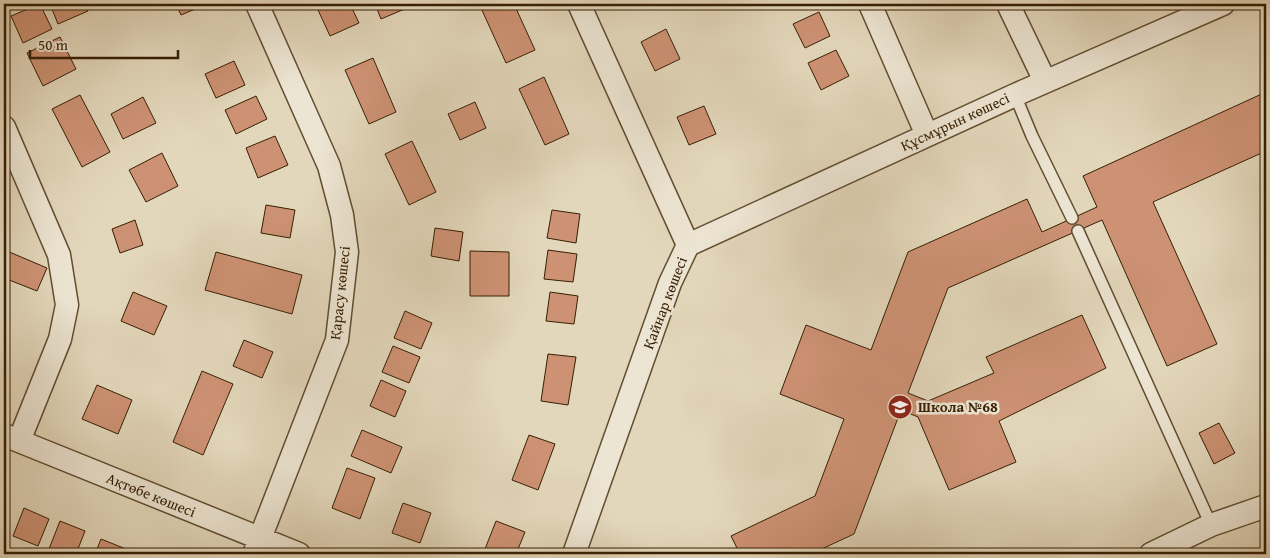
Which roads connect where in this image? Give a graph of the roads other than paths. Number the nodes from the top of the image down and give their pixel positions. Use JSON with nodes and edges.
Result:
{"nodes":[{"id":1,"x":257,"y":4,"type":"edge"},
{"id":2,"x":579,"y":4,"type":"edge"},
{"id":3,"x":870,"y":4,"type":"edge"},
{"id":4,"x":1008,"y":4,"type":"edge"},
{"id":5,"x":1223,"y":4,"type":"edge"},
{"id":6,"x":1045,"y":81,"type":"junction"},
{"id":7,"x":1015,"y":94,"type":"junction"},
{"id":8,"x":4,"y":127,"type":"edge"},
{"id":9,"x":927,"y":135,"type":"junction"},
{"id":10,"x":10,"y":154,"type":"edge"},
{"id":11,"x":1072,"y":218,"type":"dead end"},
{"id":12,"x":1078,"y":231,"type":"dead end"},
{"id":13,"x":688,"y":245,"type":"junction"},
{"id":14,"x":11,"y":438,"type":"edge"},
{"id":15,"x":1266,"y":506,"type":"edge"},
{"id":16,"x":1211,"y":525,"type":"junction"},
{"id":17,"x":257,"y":547,"type":"edge"},
{"id":18,"x":299,"y":554,"type":"edge"},
{"id":19,"x":574,"y":554,"type":"edge"},
{"id":20,"x":1152,"y":554,"type":"edge"}],
"edges":[{"from":1,"to":17,"type":"street","name":"Қарасу көшесі"},
{"from":2,"to":13,"type":"street","name":"Қайнар көшесі"},
{"from":3,"to":9,"type":"street"},
{"from":4,"to":6,"type":"street"},
{"from":5,"to":6,"type":"street","name":"Құсмұрын көшесі"},
{"from":6,"to":7,"type":"street","name":"Құсмұрын көшесі"},
{"from":7,"to":9,"type":"street","name":"Құсмұрын көшесі"},
{"from":7,"to":11,"type":"lane"},
{"from":8,"to":10,"type":"street"},
{"from":9,"to":13,"type":"street","name":"Құсмұрын көшесі"},
{"from":10,"to":14,"type":"street"},
{"from":12,"to":16,"type":"lane"},
{"from":13,"to":19,"type":"street","name":"Қайнар көшесі"},
{"from":14,"to":17,"type":"street","name":"Ақтөбе көшесі"},
{"from":15,"to":16,"type":"street"},
{"from":16,"to":20,"type":"street"},
{"from":17,"to":18,"type":"street","name":"Ақтөбе көшесі"}]}
